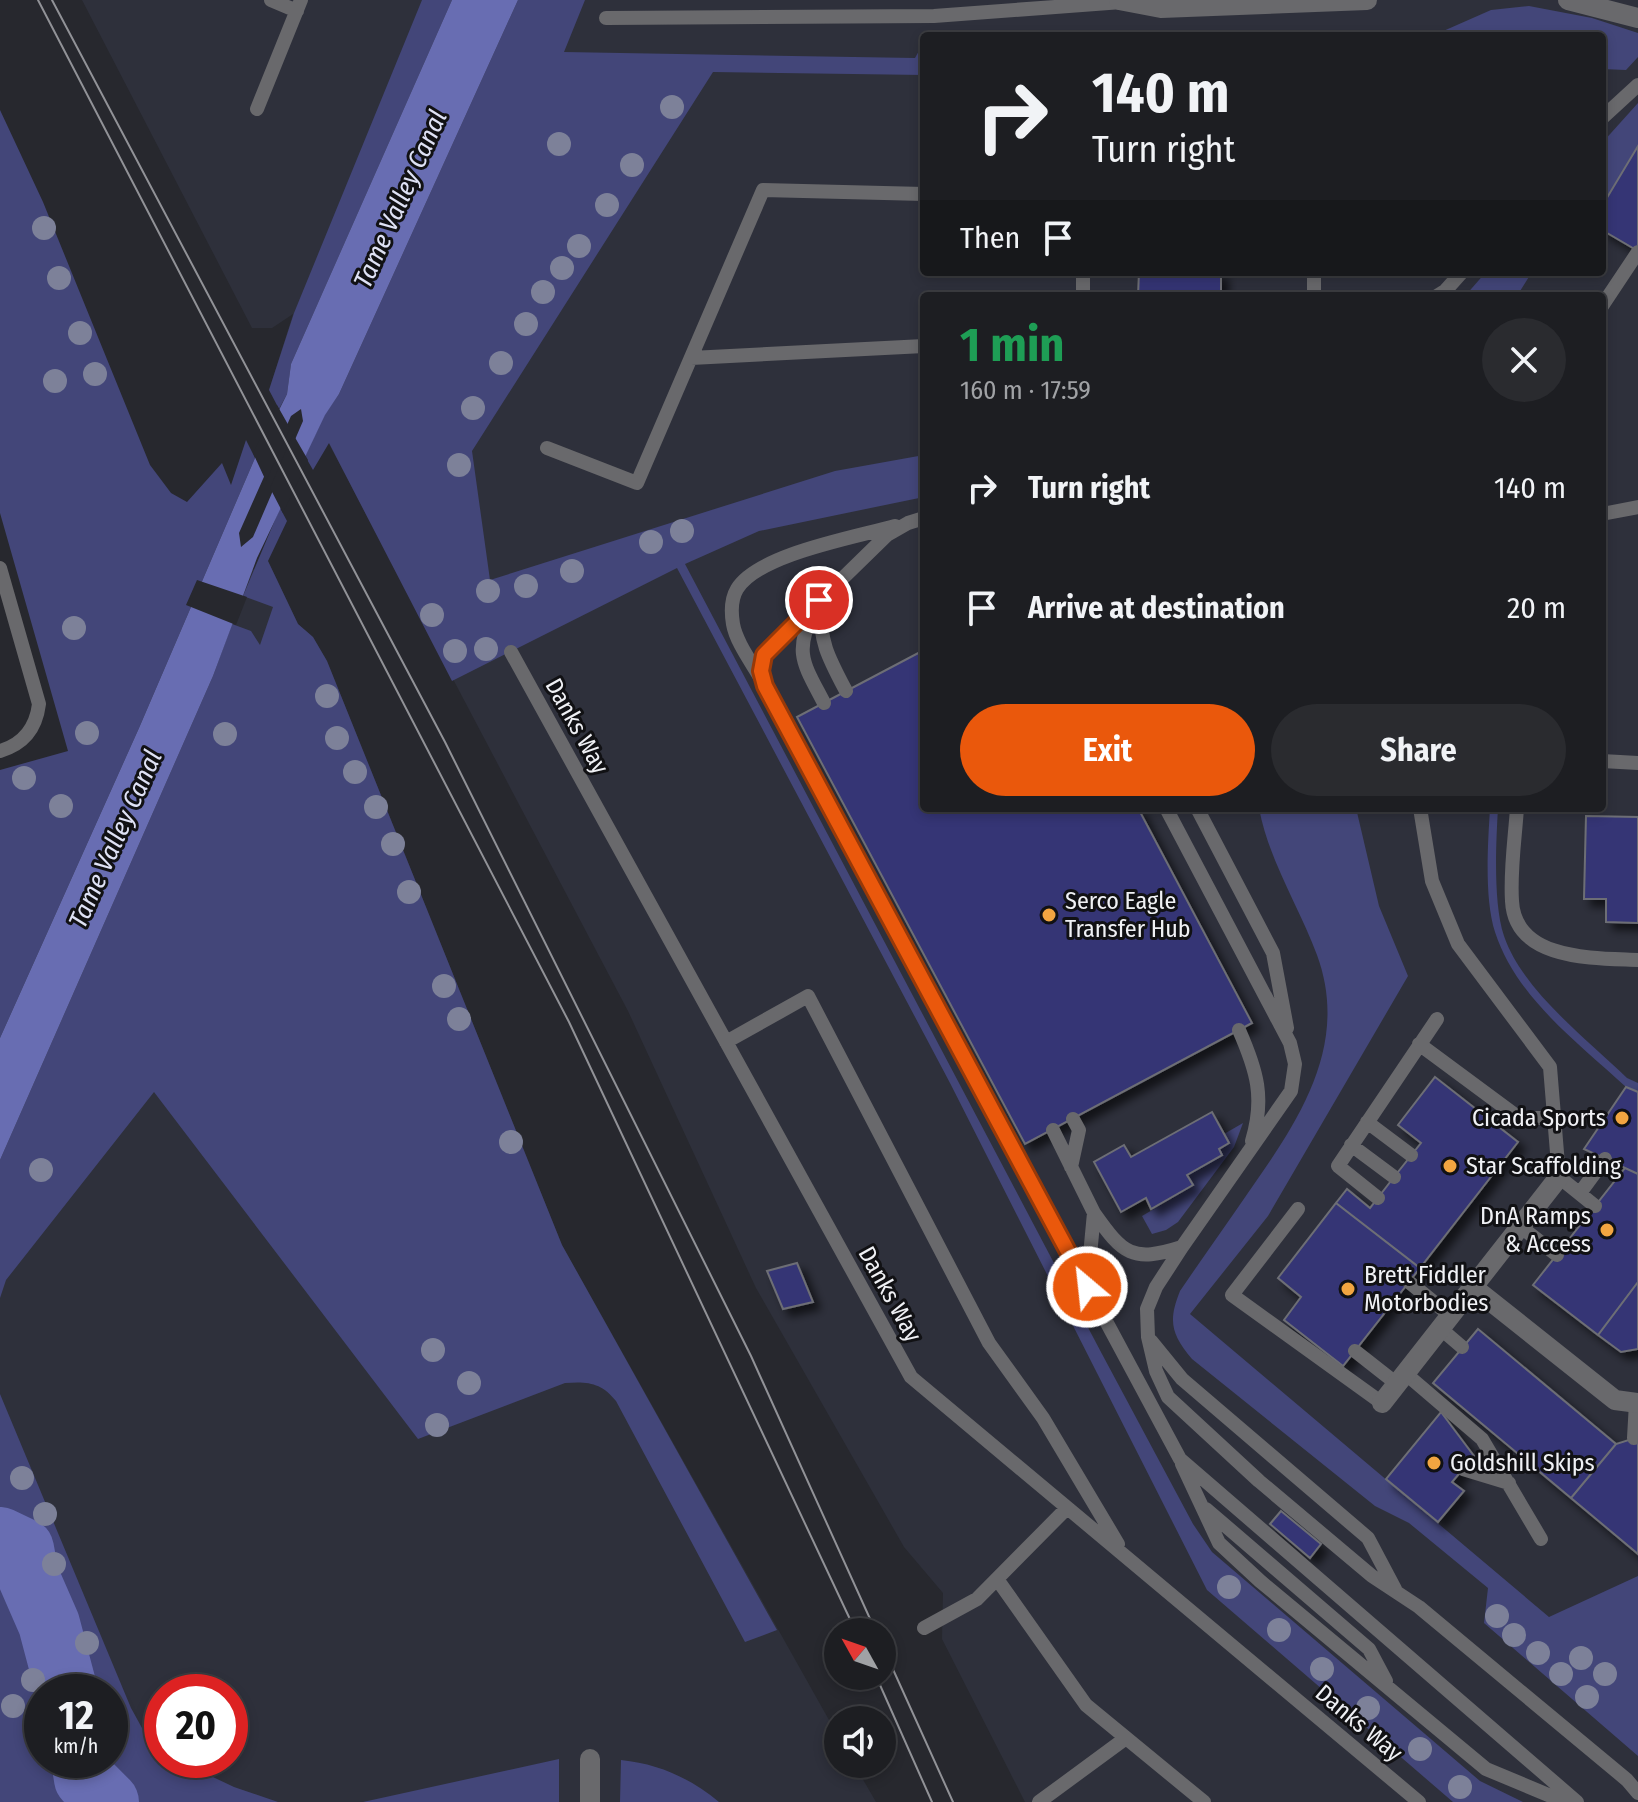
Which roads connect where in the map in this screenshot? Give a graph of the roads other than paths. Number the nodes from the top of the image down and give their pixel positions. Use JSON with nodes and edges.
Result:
{"nodes":[{"id":1,"x":271,"y":0,"type":"edge"},
{"id":2,"x":695,"y":0,"type":"edge"},
{"id":3,"x":799,"y":0,"type":"edge"},
{"id":4,"x":852,"y":0,"type":"edge"},
{"id":5,"x":1367,"y":0,"type":"edge"},
{"id":6,"x":1568,"y":0,"type":"edge"},
{"id":7,"x":1121,"y":1,"type":"edge"},
{"id":8,"x":299,"y":6,"type":"edge"},
{"id":9,"x":687,"y":17,"type":"junction"},
{"id":10,"x":792,"y":17,"type":"junction"},
{"id":11,"x":845,"y":17,"type":"junction"},
{"id":12,"x":606,"y":18,"type":"dead end"},
{"id":13,"x":1638,"y":18,"type":"edge"},
{"id":14,"x":1638,"y":85,"type":"edge"},
{"id":15,"x":257,"y":109,"type":"dead end"},
{"id":16,"x":1606,"y":114,"type":"edge"},
{"id":17,"x":920,"y":194,"type":"edge"},
{"id":18,"x":1638,"y":252,"type":"edge"},
{"id":19,"x":1458,"y":276,"type":"edge"},
{"id":20,"x":1443,"y":292,"type":"edge"},
{"id":21,"x":1606,"y":300,"type":"edge"},
{"id":22,"x":920,"y":346,"type":"edge"},
{"id":23,"x":691,"y":358,"type":"junction"},
{"id":24,"x":547,"y":448,"type":"dead end"},
{"id":25,"x":1638,"y":507,"type":"edge"},
{"id":26,"x":1606,"y":513,"type":"edge"},
{"id":27,"x":920,"y":519,"type":"edge"},
{"id":28,"x":908,"y":523,"type":"junction"},
{"id":29,"x":0,"y":568,"type":"edge"},
{"id":30,"x":819,"y":600,"type":"junction"},
{"id":31,"x":511,"y":652,"type":"dead end"},
{"id":32,"x":765,"y":686,"type":"junction"},
{"id":33,"x":846,"y":691,"type":"dead end"},
{"id":34,"x":824,"y":703,"type":"dead end"},
{"id":35,"x":0,"y":751,"type":"edge"},
{"id":36,"x":1606,"y":761,"type":"edge"},
{"id":37,"x":1638,"y":763,"type":"edge"},
{"id":38,"x":1168,"y":812,"type":"edge"},
{"id":39,"x":1199,"y":812,"type":"edge"},
{"id":40,"x":1421,"y":812,"type":"edge"},
{"id":41,"x":1517,"y":812,"type":"edge"},
{"id":42,"x":1638,"y":960,"type":"edge"},
{"id":43,"x":1437,"y":1019,"type":"dead end"},
{"id":44,"x":1239,"y":1030,"type":"dead end"},
{"id":45,"x":726,"y":1042,"type":"junction"},
{"id":46,"x":1290,"y":1043,"type":"junction"},
{"id":47,"x":1419,"y":1044,"type":"junction"},
{"id":48,"x":1554,"y":1118,"type":"junction"},
{"id":49,"x":1073,"y":1119,"type":"dead end"},
{"id":50,"x":1367,"y":1122,"type":"junction"},
{"id":51,"x":1053,"y":1130,"type":"dead end"},
{"id":52,"x":1351,"y":1145,"type":"junction"},
{"id":53,"x":1248,"y":1153,"type":"junction"},
{"id":54,"x":1411,"y":1155,"type":"dead end"},
{"id":55,"x":1605,"y":1159,"type":"dead end"},
{"id":56,"x":1071,"y":1167,"type":"junction"},
{"id":57,"x":1394,"y":1177,"type":"dead end"},
{"id":58,"x":1559,"y":1177,"type":"junction"},
{"id":59,"x":1580,"y":1193,"type":"junction"},
{"id":60,"x":1378,"y":1198,"type":"dead end"},
{"id":61,"x":1595,"y":1206,"type":"dead end"},
{"id":62,"x":1298,"y":1209,"type":"dead end"},
{"id":63,"x":1094,"y":1213,"type":"junction"},
{"id":64,"x":1521,"y":1227,"type":"junction"},
{"id":65,"x":1182,"y":1247,"type":"junction"},
{"id":66,"x":1557,"y":1255,"type":"dead end"},
{"id":67,"x":1409,"y":1282,"type":"dead end"},
{"id":68,"x":1087,"y":1287,"type":"junction"},
{"id":69,"x":1474,"y":1288,"type":"junction"},
{"id":70,"x":1446,"y":1323,"type":"junction"},
{"id":71,"x":1148,"y":1337,"type":"junction"},
{"id":72,"x":1462,"y":1347,"type":"dead end"},
{"id":73,"x":1355,"y":1351,"type":"dead end"},
{"id":74,"x":1401,"y":1379,"type":"junction"},
{"id":75,"x":1382,"y":1403,"type":"joint"},
{"id":76,"x":1637,"y":1403,"type":"edge"},
{"id":77,"x":1634,"y":1438,"type":"dead end"},
{"id":78,"x":1180,"y":1459,"type":"junction"},
{"id":79,"x":1463,"y":1469,"type":"dead end"},
{"id":80,"x":1509,"y":1483,"type":"junction"},
{"id":81,"x":1067,"y":1508,"type":"junction"},
{"id":82,"x":1541,"y":1539,"type":"dead end"},
{"id":83,"x":1124,"y":1555,"type":"junction"},
{"id":84,"x":997,"y":1579,"type":"junction"},
{"id":85,"x":1396,"y":1592,"type":"junction"},
{"id":86,"x":924,"y":1628,"type":"dead end"},
{"id":87,"x":1126,"y":1738,"type":"junction"},
{"id":88,"x":590,"y":1759,"type":"dead end"},
{"id":89,"x":1638,"y":1793,"type":"edge"},
{"id":90,"x":590,"y":1802,"type":"edge"},
{"id":91,"x":1039,"y":1802,"type":"edge"},
{"id":92,"x":1204,"y":1802,"type":"edge"},
{"id":93,"x":1419,"y":1802,"type":"edge"},
{"id":94,"x":1565,"y":1802,"type":"edge"},
{"id":95,"x":1577,"y":1802,"type":"edge"}],
"edges":[{"from":1,"to":8,"type":"lane"},
{"from":2,"to":9,"type":"lane"},
{"from":3,"to":10,"type":"lane"},
{"from":4,"to":11,"type":"lane"},
{"from":5,"to":7,"type":"street"},
{"from":6,"to":13,"type":"street"},
{"from":7,"to":11,"type":"lane"},
{"from":8,"to":15,"type":"lane"},
{"from":9,"to":10,"type":"lane"},
{"from":9,"to":12,"type":"lane"},
{"from":10,"to":11,"type":"lane"},
{"from":14,"to":16,"type":"lane"},
{"from":17,"to":23,"type":"lane"},
{"from":18,"to":21,"type":"lane"},
{"from":19,"to":20,"type":"lane"},
{"from":22,"to":23,"type":"lane"},
{"from":23,"to":24,"type":"lane"},
{"from":25,"to":26,"type":"lane"},
{"from":27,"to":28,"type":"lane"},
{"from":28,"to":30,"type":"lane"},
{"from":28,"to":32,"type":"lane"},
{"from":29,"to":35,"type":"lane"},
{"from":30,"to":32,"type":"lane"},
{"from":30,"to":33,"type":"lane"},
{"from":30,"to":34,"type":"lane"},
{"from":31,"to":45,"type":"lane","name":"Danks Way"},
{"from":32,"to":68,"type":"lane"},
{"from":36,"to":37,"type":"lane"},
{"from":38,"to":46,"type":"lane"},
{"from":39,"to":46,"type":"lane"},
{"from":40,"to":48,"type":"lane"},
{"from":41,"to":42,"type":"lane"},
{"from":43,"to":47,"type":"lane"},
{"from":44,"to":53,"type":"lane"},
{"from":45,"to":81,"type":"lane","name":"Danks Way"},
{"from":45,"to":83,"type":"lane"},
{"from":46,"to":53,"type":"lane"},
{"from":47,"to":48,"type":"lane"},
{"from":47,"to":50,"type":"lane"},
{"from":48,"to":58,"type":"lane"},
{"from":49,"to":56,"type":"lane"},
{"from":50,"to":52,"type":"lane"},
{"from":50,"to":54,"type":"lane"},
{"from":51,"to":56,"type":"lane"},
{"from":52,"to":57,"type":"lane"},
{"from":52,"to":60,"type":"lane"},
{"from":53,"to":65,"type":"lane"},
{"from":55,"to":59,"type":"lane"},
{"from":56,"to":63,"type":"lane"},
{"from":58,"to":59,"type":"lane"},
{"from":58,"to":64,"type":"street"},
{"from":59,"to":61,"type":"lane"},
{"from":62,"to":75,"type":"lane"},
{"from":63,"to":65,"type":"lane"},
{"from":63,"to":68,"type":"lane"},
{"from":64,"to":66,"type":"lane"},
{"from":64,"to":69,"type":"street"},
{"from":65,"to":71,"type":"lane"},
{"from":67,"to":70,"type":"lane"},
{"from":68,"to":78,"type":"lane"},
{"from":69,"to":70,"type":"street"},
{"from":69,"to":76,"type":"street"},
{"from":70,"to":72,"type":"lane"},
{"from":70,"to":74,"type":"street"},
{"from":71,"to":85,"type":"lane"},
{"from":71,"to":85,"type":"lane"},
{"from":73,"to":74,"type":"lane"},
{"from":74,"to":75,"type":"street"},
{"from":74,"to":80,"type":"lane"},
{"from":76,"to":77,"type":"lane"},
{"from":78,"to":94,"type":"lane"},
{"from":78,"to":95,"type":"lane"},
{"from":79,"to":80,"type":"lane"},
{"from":80,"to":82,"type":"lane"},
{"from":81,"to":83,"type":"lane","name":"Danks Way"},
{"from":81,"to":84,"type":"lane"},
{"from":83,"to":93,"type":"lane","name":"Danks Way"},
{"from":84,"to":86,"type":"lane"},
{"from":84,"to":87,"type":"lane"},
{"from":85,"to":89,"type":"lane"},
{"from":87,"to":91,"type":"lane"},
{"from":87,"to":92,"type":"lane"},
{"from":88,"to":90,"type":"street"}]}
